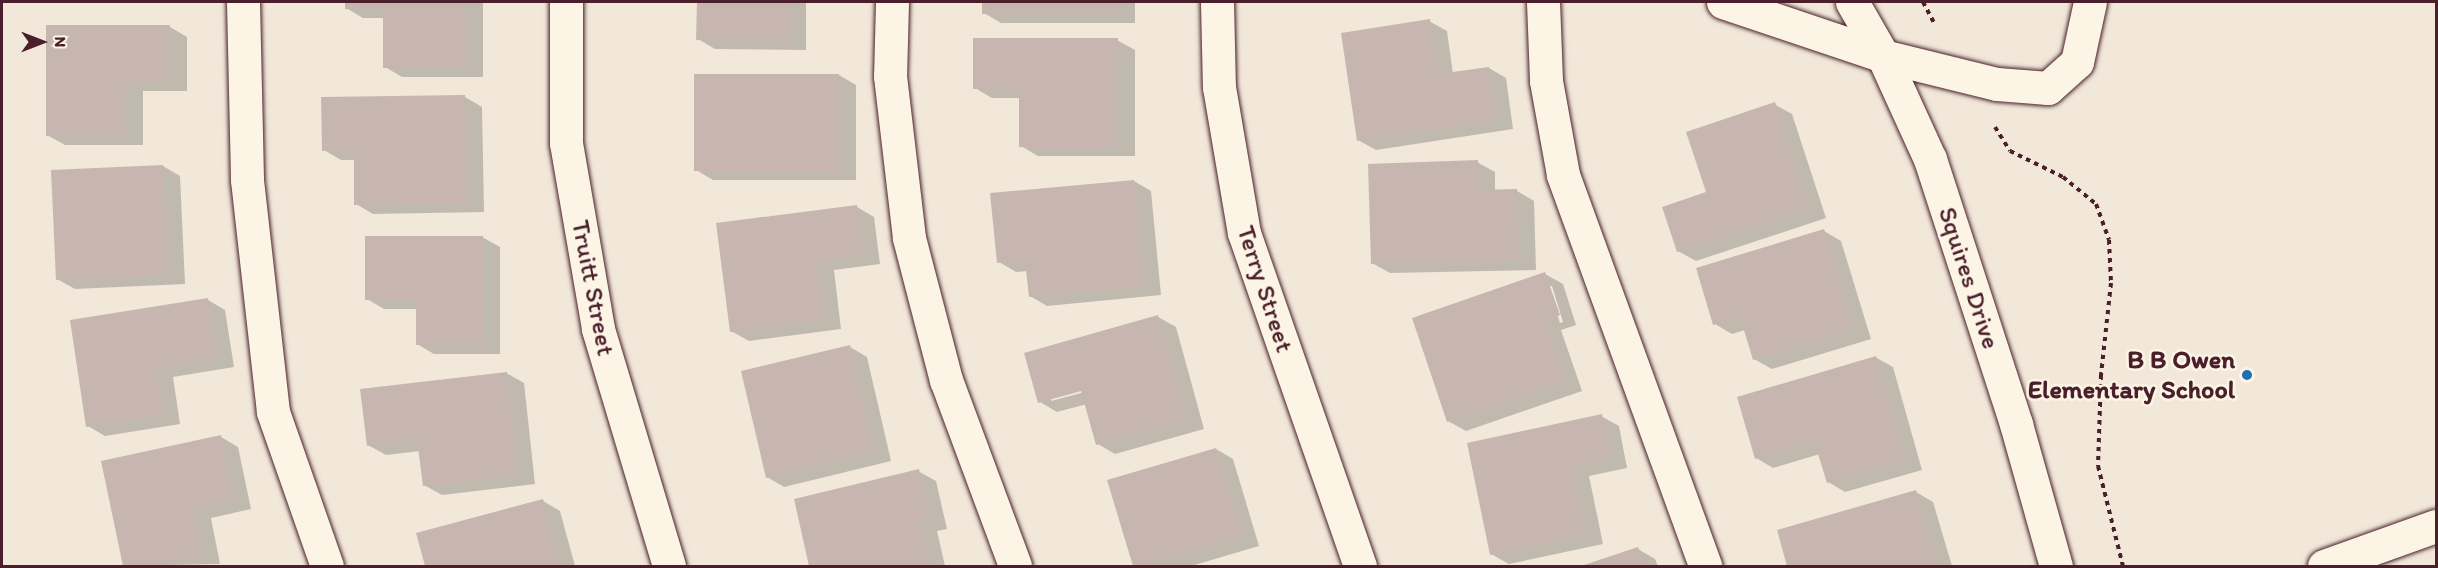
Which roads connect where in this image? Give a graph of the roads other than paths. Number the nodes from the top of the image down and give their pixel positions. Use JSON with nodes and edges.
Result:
{"nodes":[{"id":1,"x":243,"y":2,"type":"edge"},
{"id":2,"x":566,"y":2,"type":"edge"},
{"id":3,"x":892,"y":2,"type":"edge"},
{"id":4,"x":1218,"y":2,"type":"edge"},
{"id":5,"x":1543,"y":2,"type":"edge"},
{"id":6,"x":1723,"y":2,"type":"edge"},
{"id":7,"x":1852,"y":2,"type":"edge"},
{"id":8,"x":2090,"y":2,"type":"edge"},
{"id":9,"x":1883,"y":56,"type":"junction"},
{"id":10,"x":2436,"y":526,"type":"edge"},
{"id":11,"x":327,"y":567,"type":"edge"},
{"id":12,"x":669,"y":567,"type":"edge"},
{"id":13,"x":1015,"y":567,"type":"edge"},
{"id":14,"x":1360,"y":567,"type":"edge"},
{"id":15,"x":1705,"y":567,"type":"edge"},
{"id":16,"x":2056,"y":567,"type":"edge"},
{"id":17,"x":2324,"y":567,"type":"edge"}],
"edges":[{"from":1,"to":11,"type":"street"},
{"from":2,"to":12,"type":"street","name":"Truitt Street"},
{"from":3,"to":13,"type":"street"},
{"from":4,"to":14,"type":"street","name":"Terry Street"},
{"from":5,"to":15,"type":"street"},
{"from":6,"to":9,"type":"street"},
{"from":7,"to":9,"type":"street","name":"Squires Drive"},
{"from":8,"to":9,"type":"street"},
{"from":9,"to":16,"type":"street","name":"Squires Drive"},
{"from":10,"to":17,"type":"street"}]}
